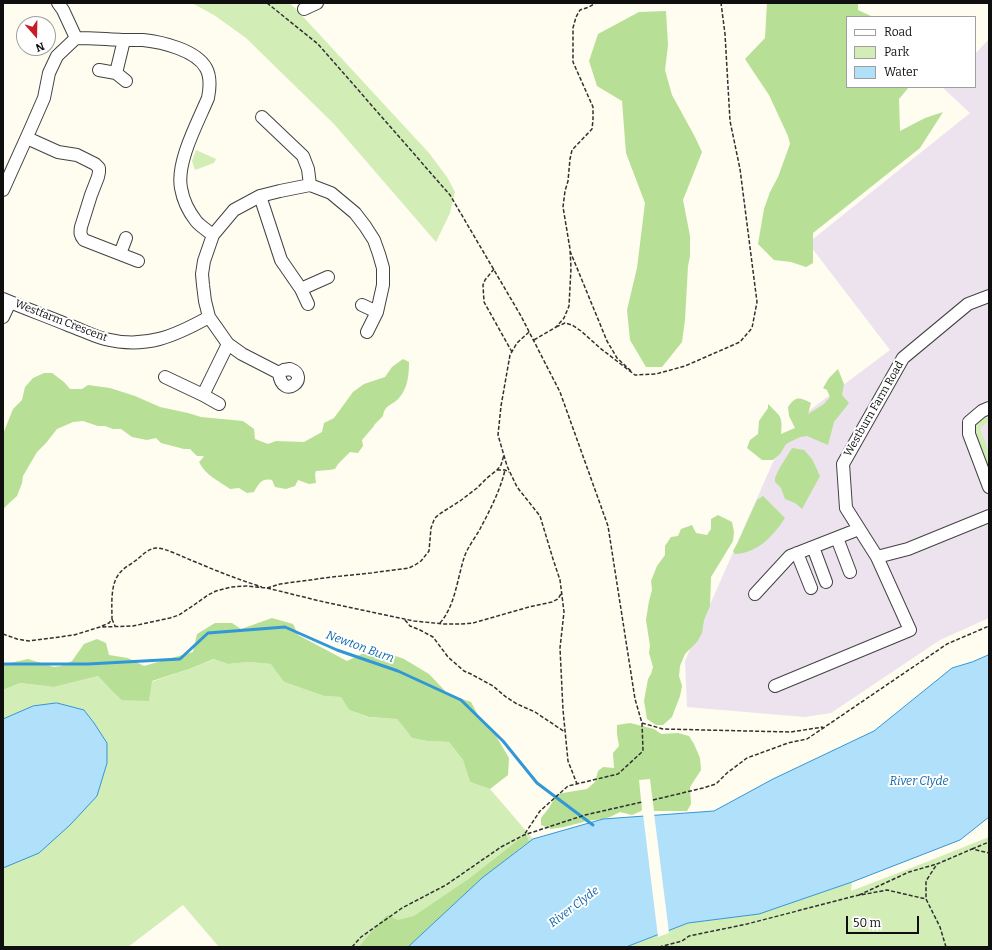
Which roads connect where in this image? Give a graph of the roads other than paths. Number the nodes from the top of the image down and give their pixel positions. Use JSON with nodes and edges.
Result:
{"nodes":[{"id":1,"x":58,"y":3,"type":"edge"},
{"id":2,"x":317,"y":3,"type":"edge"},
{"id":3,"x":304,"y":9,"type":"dead end"},
{"id":4,"x":76,"y":38,"type":"junction"},
{"id":5,"x":124,"y":40,"type":"junction"},
{"id":6,"x":99,"y":70,"type":"dead end"},
{"id":7,"x":116,"y":72,"type":"junction"},
{"id":8,"x":126,"y":81,"type":"dead end"},
{"id":9,"x":262,"y":117,"type":"dead end"},
{"id":10,"x":27,"y":138,"type":"junction"},
{"id":11,"x":310,"y":186,"type":"junction"},
{"id":12,"x":3,"y":190,"type":"edge"},
{"id":13,"x":260,"y":196,"type":"junction"},
{"id":14,"x":213,"y":235,"type":"junction"},
{"id":15,"x":126,"y":238,"type":"dead end"},
{"id":16,"x":120,"y":254,"type":"junction"},
{"id":17,"x":138,"y":261,"type":"dead end"},
{"id":18,"x":328,"y":277,"type":"dead end"},
{"id":19,"x":301,"y":289,"type":"junction"},
{"id":20,"x":989,"y":296,"type":"edge"},
{"id":21,"x":7,"y":300,"type":"edge"},
{"id":22,"x":308,"y":304,"type":"dead end"},
{"id":23,"x":362,"y":306,"type":"dead end"},
{"id":24,"x":377,"y":312,"type":"junction"},
{"id":25,"x":3,"y":317,"type":"edge"},
{"id":26,"x":209,"y":317,"type":"junction"},
{"id":27,"x":367,"y":332,"type":"dead end"},
{"id":28,"x":228,"y":344,"type":"junction"},
{"id":29,"x":279,"y":373,"type":"dead end"},
{"id":30,"x":165,"y":377,"type":"dead end"},
{"id":31,"x":203,"y":395,"type":"junction"},
{"id":32,"x":219,"y":404,"type":"dead end"},
{"id":33,"x":989,"y":408,"type":"edge"},
{"id":34,"x":989,"y":487,"type":"edge"},
{"id":35,"x":989,"y":516,"type":"edge"},
{"id":36,"x":859,"y":530,"type":"junction"},
{"id":37,"x":837,"y":538,"type":"junction"},
{"id":38,"x":813,"y":547,"type":"junction"},
{"id":39,"x":798,"y":553,"type":"junction"},
{"id":40,"x":877,"y":557,"type":"junction"},
{"id":41,"x":850,"y":572,"type":"dead end"},
{"id":42,"x":826,"y":582,"type":"dead end"},
{"id":43,"x":811,"y":588,"type":"dead end"},
{"id":44,"x":755,"y":594,"type":"dead end"},
{"id":45,"x":775,"y":686,"type":"dead end"}],
"edges":[{"from":1,"to":4,"type":"street"},
{"from":2,"to":3,"type":"street"},
{"from":4,"to":5,"type":"street"},
{"from":4,"to":10,"type":"street"},
{"from":5,"to":7,"type":"street"},
{"from":5,"to":14,"type":"street"},
{"from":6,"to":7,"type":"street"},
{"from":7,"to":8,"type":"street"},
{"from":9,"to":11,"type":"street"},
{"from":10,"to":12,"type":"street"},
{"from":10,"to":16,"type":"street"},
{"from":11,"to":13,"type":"street"},
{"from":11,"to":24,"type":"street"},
{"from":13,"to":14,"type":"street"},
{"from":13,"to":19,"type":"street"},
{"from":14,"to":26,"type":"street"},
{"from":15,"to":16,"type":"street"},
{"from":16,"to":17,"type":"street"},
{"from":18,"to":19,"type":"street"},
{"from":19,"to":22,"type":"street"},
{"from":20,"to":36,"type":"street","name":"Westburn Farm Road"},
{"from":21,"to":25,"type":"street"},
{"from":21,"to":26,"type":"street","name":"Westfarm Crescent"},
{"from":23,"to":24,"type":"street"},
{"from":24,"to":27,"type":"street"},
{"from":26,"to":28,"type":"street"},
{"from":28,"to":29,"type":"street"},
{"from":28,"to":31,"type":"street"},
{"from":30,"to":31,"type":"street"},
{"from":31,"to":32,"type":"street"},
{"from":33,"to":34,"type":"street"},
{"from":35,"to":40,"type":"street"},
{"from":36,"to":37,"type":"street"},
{"from":36,"to":40,"type":"street","name":"Westburn Farm Road"},
{"from":37,"to":38,"type":"street"},
{"from":37,"to":41,"type":"street"},
{"from":38,"to":39,"type":"street"},
{"from":38,"to":42,"type":"street"},
{"from":39,"to":43,"type":"street"},
{"from":39,"to":44,"type":"street"},
{"from":40,"to":45,"type":"street","name":"Westburn Farm Road"}]}
